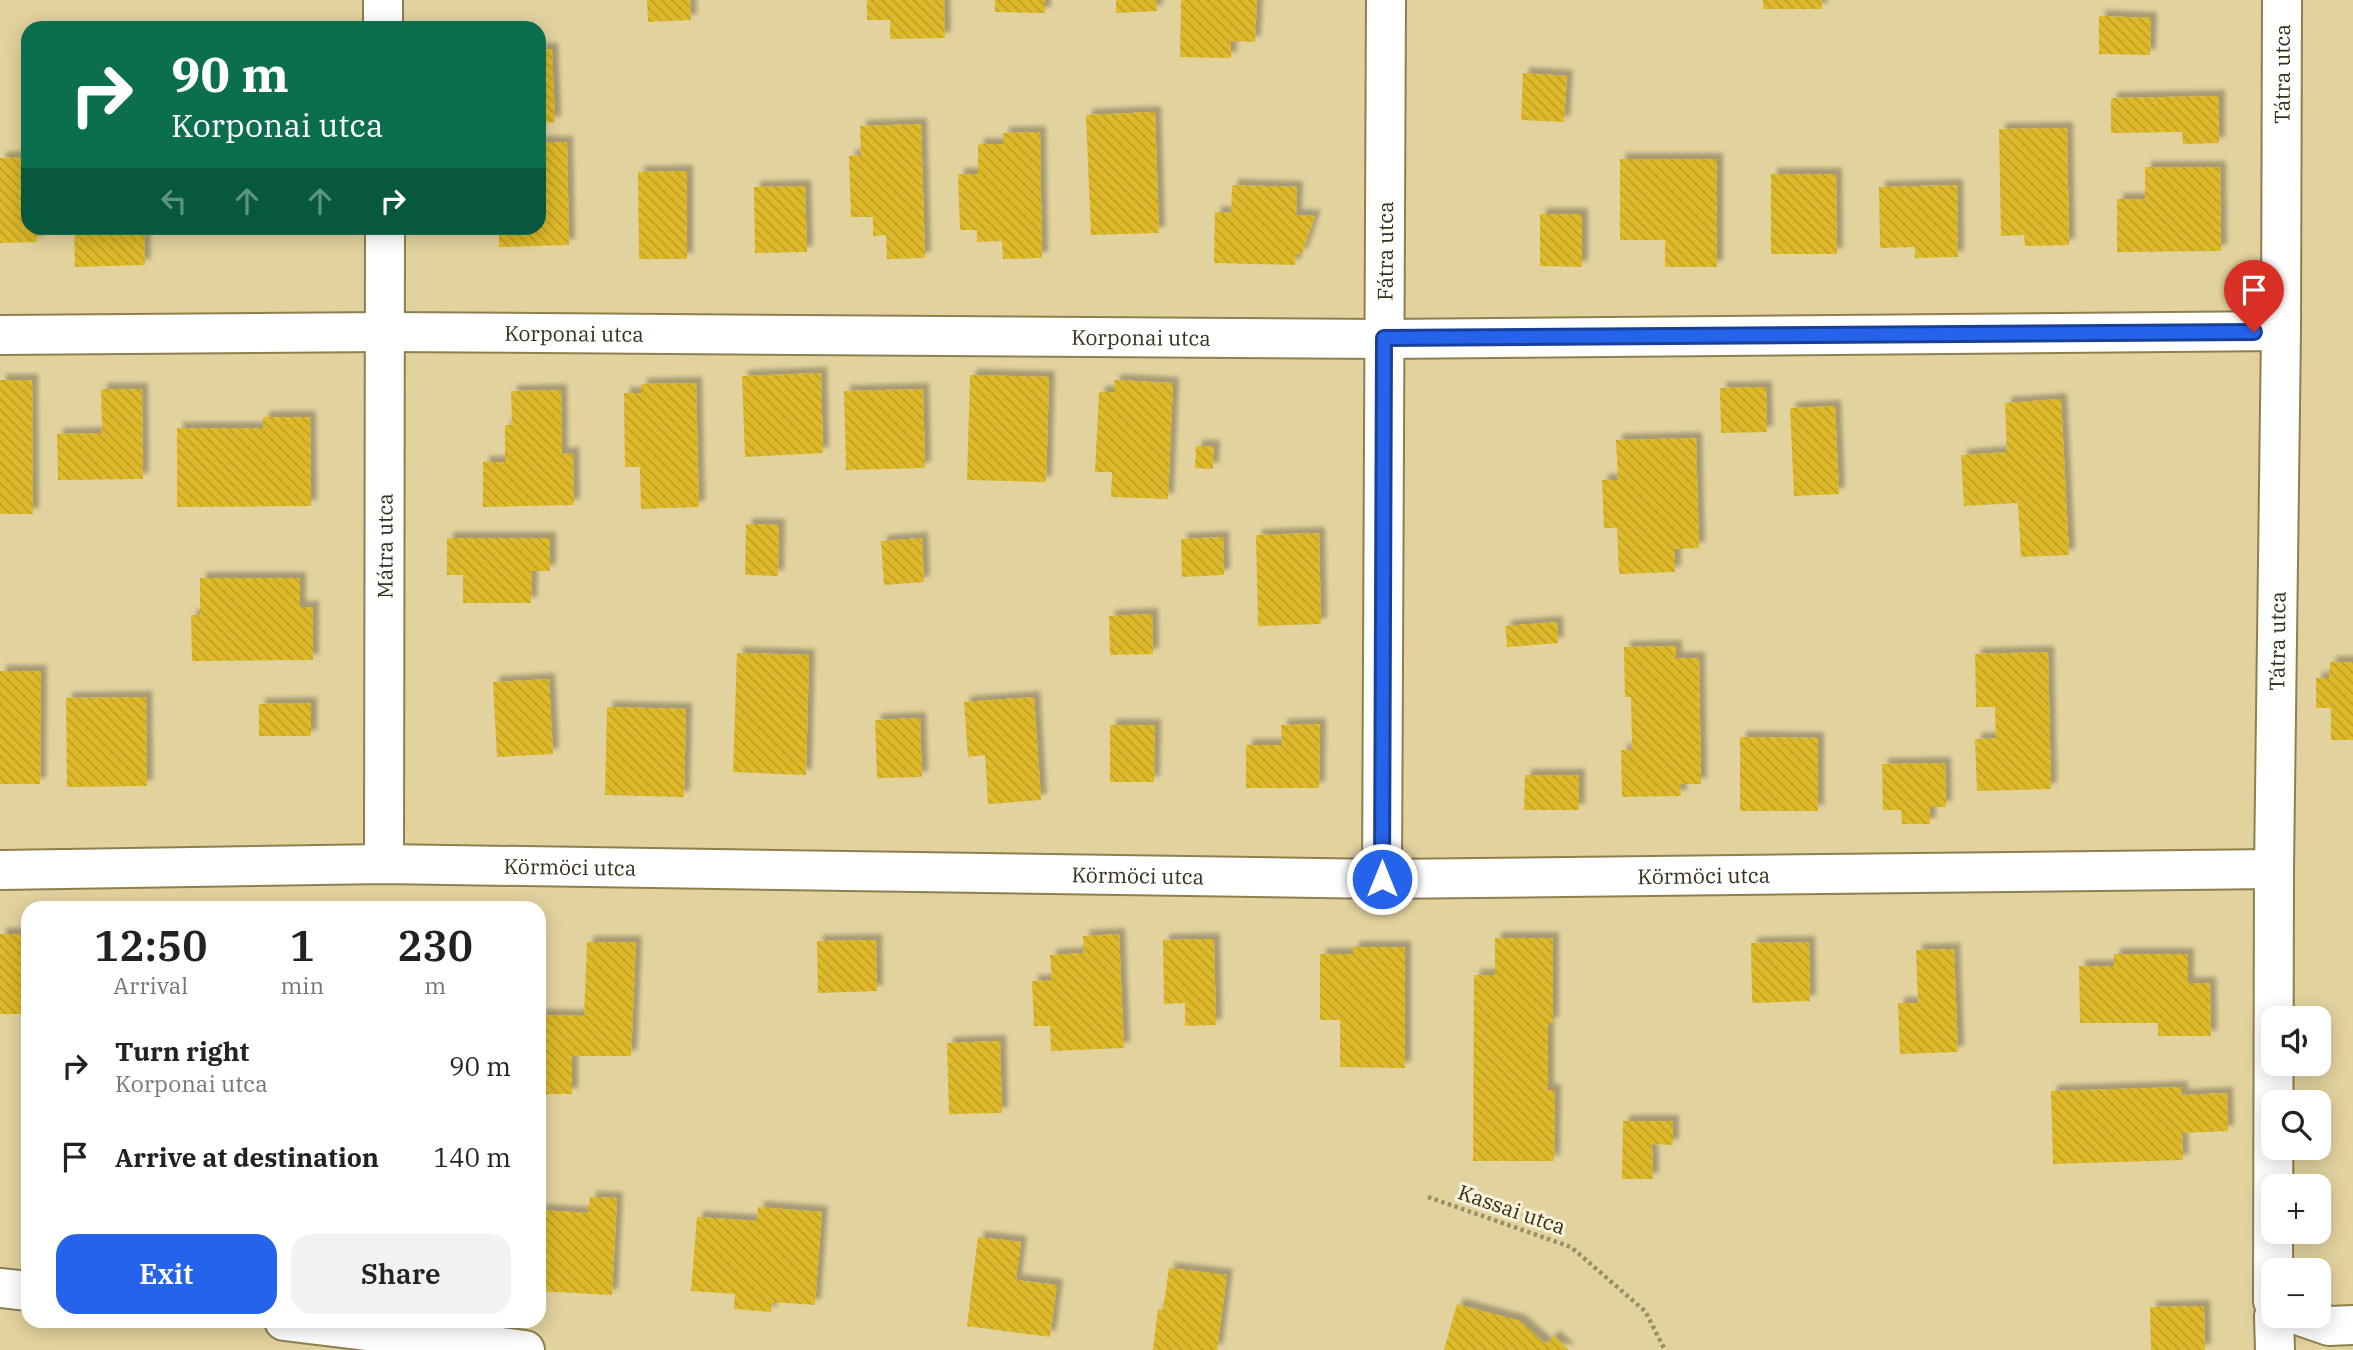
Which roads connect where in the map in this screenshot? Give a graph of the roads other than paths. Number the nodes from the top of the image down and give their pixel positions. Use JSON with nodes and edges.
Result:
{"nodes":[{"id":1,"x":383,"y":0,"type":"edge"},
{"id":2,"x":1386,"y":0,"type":"edge"},
{"id":3,"x":2281,"y":0,"type":"edge"},
{"id":4,"x":383,"y":21,"type":"edge"},
{"id":5,"x":385,"y":235,"type":"edge"},
{"id":6,"x":2281,"y":331,"type":"junction"},
{"id":7,"x":386,"y":332,"type":"junction"},
{"id":8,"x":0,"y":335,"type":"edge"},
{"id":9,"x":1384,"y":338,"type":"junction"},
{"id":10,"x":384,"y":864,"type":"junction"},
{"id":11,"x":2274,"y":869,"type":"junction"},
{"id":12,"x":0,"y":870,"type":"edge"},
{"id":13,"x":1382,"y":879,"type":"junction"},
{"id":14,"x":2273,"y":1258,"type":"edge"},
{"id":15,"x":0,"y":1288,"type":"edge"},
{"id":16,"x":21,"y":1290,"type":"edge"},
{"id":17,"x":2353,"y":1325,"type":"edge"},
{"id":18,"x":2331,"y":1326,"type":"edge"},
{"id":19,"x":342,"y":1328,"type":"edge"},
{"id":20,"x":2274,"y":1328,"type":"edge"},
{"id":21,"x":525,"y":1350,"type":"edge"},
{"id":22,"x":2275,"y":1350,"type":"edge"}],
"edges":[{"from":1,"to":4,"type":"street"},
{"from":2,"to":9,"type":"street","name":"Fátra utca"},
{"from":3,"to":6,"type":"street","name":"Tátra utca"},
{"from":5,"to":7,"type":"street","name":"Mátra utca"},
{"from":6,"to":9,"type":"street","name":"Korponai utca"},
{"from":6,"to":11,"type":"street","name":"Tátra utca"},
{"from":7,"to":8,"type":"street","name":"Korponai utca"},
{"from":7,"to":9,"type":"street","name":"Korponai utca"},
{"from":7,"to":10,"type":"street","name":"Mátra utca"},
{"from":9,"to":13,"type":"street","name":"Fátra utca"},
{"from":10,"to":12,"type":"street","name":"Körmöci utca"},
{"from":10,"to":13,"type":"street","name":"Körmöci utca"},
{"from":11,"to":13,"type":"street","name":"Körmöci utca"},
{"from":11,"to":14,"type":"street","name":"Tátra utca"},
{"from":15,"to":16,"type":"street"},
{"from":17,"to":18,"type":"street"},
{"from":19,"to":21,"type":"street"},
{"from":20,"to":22,"type":"street"}]}
